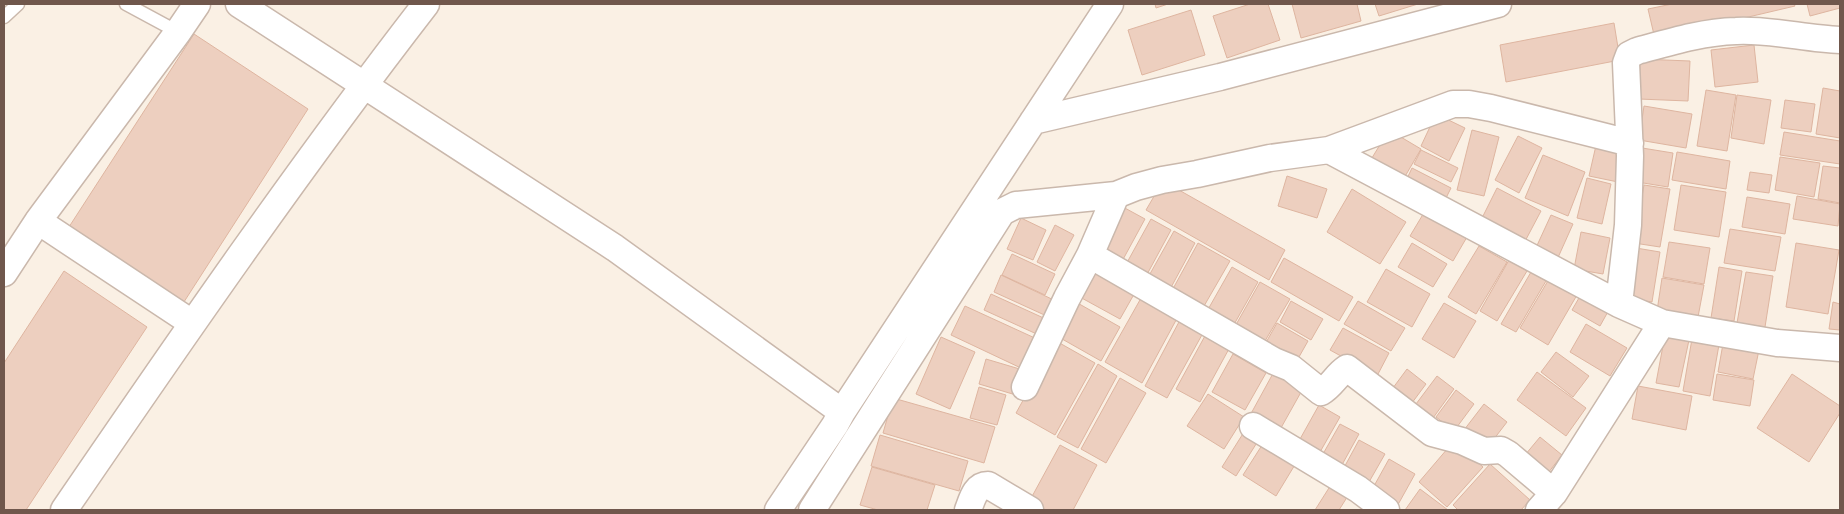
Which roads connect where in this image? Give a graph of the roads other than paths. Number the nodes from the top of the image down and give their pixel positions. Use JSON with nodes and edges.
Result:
{"nodes":[{"id":1,"x":18,"y":4,"type":"edge"},
{"id":2,"x":126,"y":4,"type":"edge"},
{"id":3,"x":197,"y":4,"type":"edge"},
{"id":4,"x":239,"y":4,"type":"edge"},
{"id":5,"x":426,"y":4,"type":"edge"},
{"id":6,"x":1110,"y":4,"type":"edge"},
{"id":7,"x":1498,"y":4,"type":"edge"},
{"id":8,"x":4,"y":17,"type":"edge"},
{"id":9,"x":178,"y":32,"type":"junction"},
{"id":10,"x":1840,"y":40,"type":"edge"},
{"id":11,"x":363,"y":85,"type":"junction"},
{"id":12,"x":1033,"y":121,"type":"junction"},
{"id":13,"x":1630,"y":143,"type":"junction"},
{"id":14,"x":1328,"y":150,"type":"junction"},
{"id":15,"x":1116,"y":195,"type":"junction"},
{"id":16,"x":38,"y":221,"type":"junction"},
{"id":17,"x":1090,"y":255,"type":"junction"},
{"id":18,"x":4,"y":273,"type":"edge"},
{"id":19,"x":1619,"y":304,"type":"junction"},
{"id":20,"x":192,"y":323,"type":"junction"},
{"id":21,"x":1662,"y":323,"type":"junction"},
{"id":22,"x":1840,"y":348,"type":"edge"},
{"id":23,"x":1025,"y":387,"type":"dead end"},
{"id":24,"x":842,"y":412,"type":"junction"},
{"id":25,"x":1254,"y":426,"type":"dead end"},
{"id":26,"x":1546,"y":502,"type":"edge"},
{"id":27,"x":64,"y":510,"type":"edge"},
{"id":28,"x":778,"y":510,"type":"edge"},
{"id":29,"x":812,"y":510,"type":"edge"},
{"id":30,"x":968,"y":510,"type":"edge"},
{"id":31,"x":1030,"y":510,"type":"edge"},
{"id":32,"x":1386,"y":510,"type":"edge"}],
"edges":[{"from":1,"to":8,"type":"lane"},
{"from":2,"to":9,"type":"lane"},
{"from":3,"to":9,"type":"street"},
{"from":4,"to":11,"type":"street"},
{"from":5,"to":11,"type":"street"},
{"from":6,"to":12,"type":"street"},
{"from":7,"to":12,"type":"street"},
{"from":9,"to":16,"type":"street"},
{"from":10,"to":13,"type":"street"},
{"from":11,"to":20,"type":"street"},
{"from":11,"to":24,"type":"street"},
{"from":12,"to":24,"type":"street"},
{"from":13,"to":14,"type":"street"},
{"from":13,"to":19,"type":"street"},
{"from":14,"to":15,"type":"street"},
{"from":14,"to":19,"type":"street"},
{"from":15,"to":17,"type":"street"},
{"from":15,"to":29,"type":"street"},
{"from":16,"to":18,"type":"street"},
{"from":16,"to":20,"type":"street"},
{"from":17,"to":23,"type":"street"},
{"from":17,"to":26,"type":"street"},
{"from":19,"to":21,"type":"street"},
{"from":20,"to":27,"type":"street"},
{"from":21,"to":22,"type":"street"},
{"from":21,"to":26,"type":"street"},
{"from":24,"to":28,"type":"street"},
{"from":25,"to":32,"type":"street"},
{"from":30,"to":31,"type":"street"}]}
